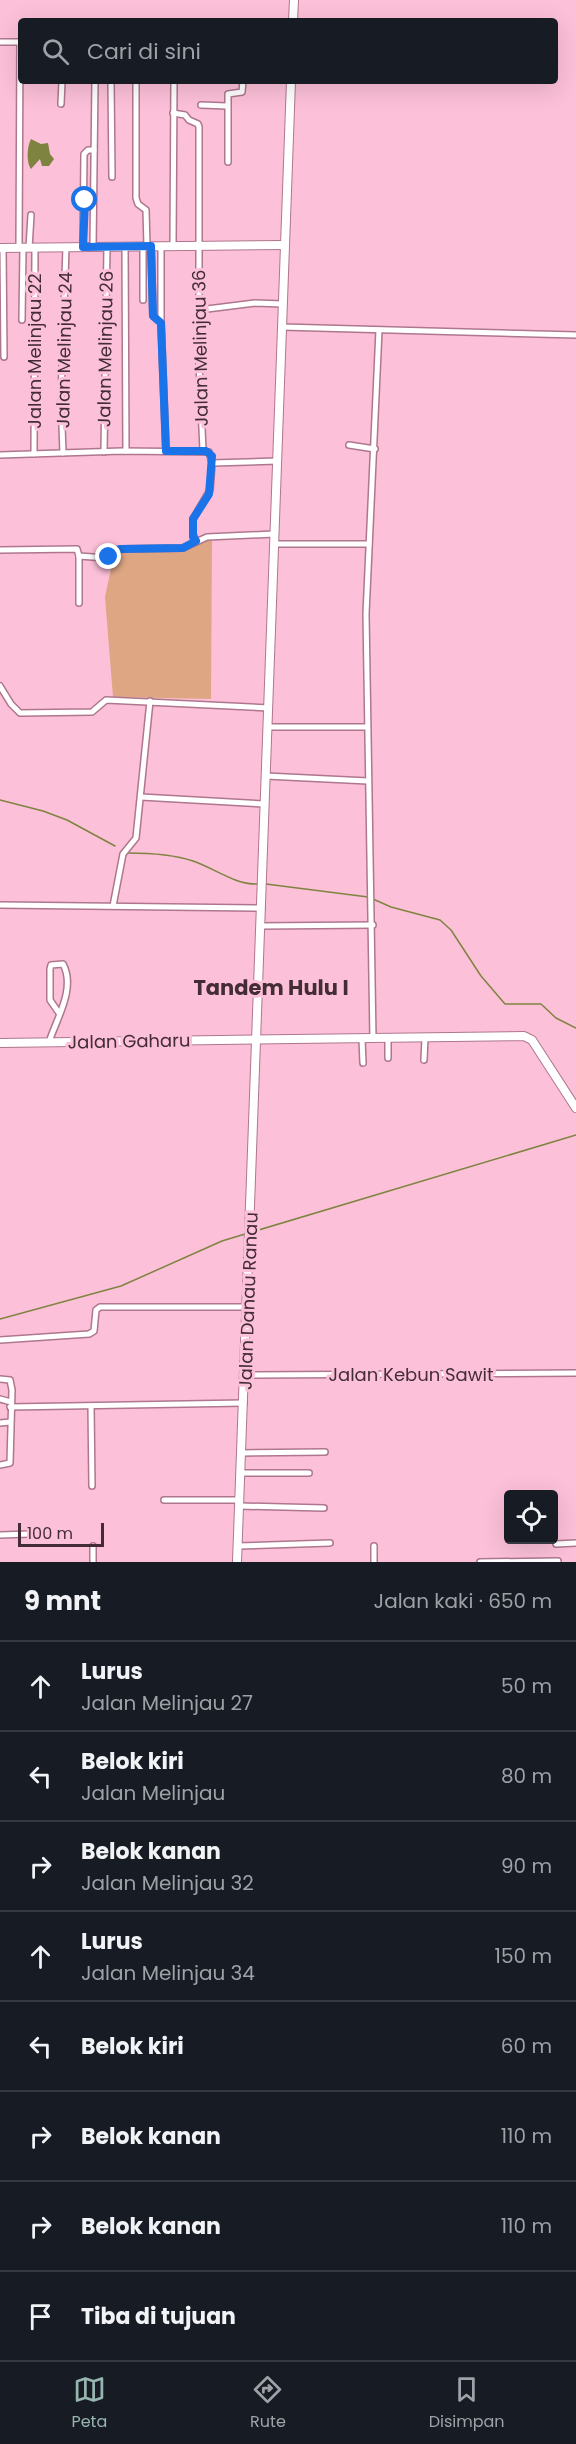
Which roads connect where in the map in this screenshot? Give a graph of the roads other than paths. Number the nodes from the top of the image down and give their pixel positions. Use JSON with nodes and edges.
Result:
{"nodes":[{"id":1,"x":294,"y":0,"type":"edge"},
{"id":2,"x":293,"y":18,"type":"edge"},
{"id":3,"x":0,"y":42,"type":"edge"},
{"id":4,"x":18,"y":42,"type":"edge"},
{"id":5,"x":21,"y":84,"type":"edge"},
{"id":6,"x":62,"y":84,"type":"edge"},
{"id":7,"x":95,"y":84,"type":"edge"},
{"id":8,"x":111,"y":84,"type":"edge"},
{"id":9,"x":136,"y":84,"type":"edge"},
{"id":10,"x":174,"y":84,"type":"edge"},
{"id":11,"x":243,"y":84,"type":"edge"},
{"id":12,"x":291,"y":84,"type":"edge"},
{"id":13,"x":61,"y":104,"type":"dead end"},
{"id":14,"x":201,"y":105,"type":"dead end"},
{"id":15,"x":227,"y":106,"type":"junction"},
{"id":16,"x":173,"y":113,"type":"junction"},
{"id":17,"x":94,"y":150,"type":"junction"},
{"id":18,"x":228,"y":162,"type":"dead end"},
{"id":19,"x":112,"y":177,"type":"dead end"},
{"id":20,"x":31,"y":215,"type":"dead end"},
{"id":21,"x":285,"y":245,"type":"junction"},
{"id":22,"x":125,"y":246,"type":"junction"},
{"id":23,"x":147,"y":246,"type":"junction"},
{"id":24,"x":161,"y":246,"type":"junction"},
{"id":25,"x":173,"y":246,"type":"junction"},
{"id":26,"x":198,"y":246,"type":"junction"},
{"id":27,"x":66,"y":247,"type":"junction"},
{"id":28,"x":83,"y":247,"type":"junction"},
{"id":29,"x":93,"y":247,"type":"junction"},
{"id":30,"x":107,"y":247,"type":"junction"},
{"id":31,"x":2,"y":248,"type":"edge"},
{"id":32,"x":27,"y":248,"type":"junction"},
{"id":33,"x":143,"y":300,"type":"dead end"},
{"id":34,"x":283,"y":304,"type":"junction"},
{"id":35,"x":199,"y":310,"type":"junction"},
{"id":36,"x":21,"y":320,"type":"dead end"},
{"id":37,"x":160,"y":322,"type":"junction"},
{"id":38,"x":282,"y":327,"type":"junction"},
{"id":39,"x":379,"y":330,"type":"junction"},
{"id":40,"x":576,"y":335,"type":"edge"},
{"id":41,"x":4,"y":357,"type":"dead end"},
{"id":42,"x":349,"y":445,"type":"dead end"},
{"id":43,"x":375,"y":449,"type":"junction"},
{"id":44,"x":203,"y":450,"type":"junction"},
{"id":45,"x":126,"y":451,"type":"junction"},
{"id":46,"x":166,"y":451,"type":"junction"},
{"id":47,"x":104,"y":452,"type":"junction"},
{"id":48,"x":63,"y":453,"type":"junction"},
{"id":49,"x":34,"y":454,"type":"junction"},
{"id":50,"x":0,"y":455,"type":"edge"},
{"id":51,"x":277,"y":461,"type":"junction"},
{"id":52,"x":212,"y":463,"type":"junction"},
{"id":53,"x":274,"y":534,"type":"junction"},
{"id":54,"x":196,"y":541,"type":"junction"},
{"id":55,"x":274,"y":544,"type":"junction"},
{"id":56,"x":369,"y":544,"type":"junction"},
{"id":57,"x":0,"y":550,"type":"edge"},
{"id":58,"x":80,"y":556,"type":"junction"},
{"id":59,"x":79,"y":603,"type":"dead end"},
{"id":60,"x":0,"y":686,"type":"edge"},
{"id":61,"x":150,"y":701,"type":"junction"},
{"id":62,"x":268,"y":708,"type":"junction"},
{"id":63,"x":268,"y":727,"type":"junction"},
{"id":64,"x":367,"y":728,"type":"junction"},
{"id":65,"x":266,"y":776,"type":"junction"},
{"id":66,"x":368,"y":781,"type":"junction"},
{"id":67,"x":141,"y":797,"type":"junction"},
{"id":68,"x":264,"y":804,"type":"junction"},
{"id":69,"x":0,"y":905,"type":"edge"},
{"id":70,"x":113,"y":906,"type":"junction"},
{"id":71,"x":262,"y":908,"type":"junction"},
{"id":72,"x":372,"y":925,"type":"junction"},
{"id":73,"x":261,"y":926,"type":"junction"},
{"id":74,"x":58,"y":1014,"type":"junction"},
{"id":75,"x":425,"y":1038,"type":"junction"},
{"id":76,"x":362,"y":1039,"type":"junction"},
{"id":77,"x":373,"y":1039,"type":"junction"},
{"id":78,"x":388,"y":1039,"type":"junction"},
{"id":79,"x":257,"y":1040,"type":"junction"},
{"id":80,"x":0,"y":1042,"type":"edge"},
{"id":81,"x":49,"y":1042,"type":"junction"},
{"id":82,"x":388,"y":1058,"type":"dead end"},
{"id":83,"x":423,"y":1060,"type":"dead end"},
{"id":84,"x":363,"y":1063,"type":"dead end"},
{"id":85,"x":576,"y":1108,"type":"edge"},
{"id":86,"x":248,"y":1307,"type":"junction"},
{"id":87,"x":0,"y":1340,"type":"edge"},
{"id":88,"x":576,"y":1373,"type":"edge"},
{"id":89,"x":245,"y":1375,"type":"junction"},
{"id":90,"x":0,"y":1379,"type":"edge"},
{"id":91,"x":0,"y":1399,"type":"edge"},
{"id":92,"x":244,"y":1403,"type":"junction"},
{"id":93,"x":10,"y":1405,"type":"junction"},
{"id":94,"x":91,"y":1406,"type":"junction"},
{"id":95,"x":10,"y":1422,"type":"junction"},
{"id":96,"x":0,"y":1423,"type":"edge"},
{"id":97,"x":325,"y":1452,"type":"dead end"},
{"id":98,"x":242,"y":1453,"type":"junction"},
{"id":99,"x":0,"y":1465,"type":"edge"},
{"id":100,"x":241,"y":1473,"type":"junction"},
{"id":101,"x":309,"y":1473,"type":"dead end"},
{"id":102,"x":92,"y":1486,"type":"dead end"},
{"id":103,"x":164,"y":1500,"type":"dead end"},
{"id":104,"x":240,"y":1503,"type":"junction"},
{"id":105,"x":324,"y":1508,"type":"dead end"},
{"id":106,"x":29,"y":1534,"type":"dead end"},
{"id":107,"x":0,"y":1535,"type":"edge"},
{"id":108,"x":330,"y":1543,"type":"dead end"},
{"id":109,"x":558,"y":1544,"type":"edge"},
{"id":110,"x":576,"y":1544,"type":"edge"},
{"id":111,"x":93,"y":1546,"type":"dead end"},
{"id":112,"x":238,"y":1546,"type":"junction"},
{"id":113,"x":374,"y":1546,"type":"dead end"},
{"id":114,"x":539,"y":1561,"type":"edge"},
{"id":115,"x":558,"y":1561,"type":"edge"},
{"id":116,"x":93,"y":1562,"type":"edge"},
{"id":117,"x":237,"y":1562,"type":"edge"},
{"id":118,"x":374,"y":1562,"type":"edge"},
{"id":119,"x":480,"y":1562,"type":"edge"},
{"id":120,"x":506,"y":1562,"type":"edge"}],
"edges":[{"from":1,"to":2,"type":"street"},
{"from":3,"to":4,"type":"street"},
{"from":5,"to":32,"type":"street"},
{"from":6,"to":13,"type":"street"},
{"from":7,"to":17,"type":"street"},
{"from":8,"to":19,"type":"street"},
{"from":9,"to":23,"type":"street"},
{"from":10,"to":16,"type":"street"},
{"from":11,"to":15,"type":"street"},
{"from":12,"to":21,"type":"street","name":"Jalan Danau Ranau"},
{"from":14,"to":15,"type":"street"},
{"from":15,"to":18,"type":"street"},
{"from":16,"to":25,"type":"street"},
{"from":16,"to":26,"type":"street","name":"Jalan Melinjau 36"},
{"from":17,"to":28,"type":"street"},
{"from":17,"to":29,"type":"street"},
{"from":20,"to":32,"type":"street"},
{"from":21,"to":26,"type":"street"},
{"from":21,"to":34,"type":"street","name":"Jalan Danau Ranau"},
{"from":22,"to":23,"type":"street"},
{"from":22,"to":30,"type":"street"},
{"from":22,"to":45,"type":"street"},
{"from":23,"to":24,"type":"street"},
{"from":23,"to":33,"type":"street"},
{"from":23,"to":37,"type":"street"},
{"from":24,"to":25,"type":"street"},
{"from":24,"to":37,"type":"street"},
{"from":25,"to":26,"type":"street"},
{"from":26,"to":35,"type":"street","name":"Jalan Melinjau 36"},
{"from":27,"to":28,"type":"street"},
{"from":27,"to":32,"type":"street"},
{"from":27,"to":48,"type":"street","name":"Jalan Melinjau 24"},
{"from":28,"to":29,"type":"street"},
{"from":29,"to":30,"type":"street"},
{"from":30,"to":47,"type":"street","name":"Jalan Melinjau 26"},
{"from":31,"to":32,"type":"street"},
{"from":31,"to":41,"type":"street"},
{"from":32,"to":36,"type":"street"},
{"from":32,"to":49,"type":"street","name":"Jalan Melinjau 22"},
{"from":34,"to":35,"type":"street"},
{"from":34,"to":38,"type":"street","name":"Jalan Danau Ranau"},
{"from":35,"to":44,"type":"street","name":"Jalan Melinjau 36"},
{"from":37,"to":46,"type":"street"},
{"from":38,"to":39,"type":"street"},
{"from":38,"to":51,"type":"street","name":"Jalan Danau Ranau"},
{"from":39,"to":40,"type":"street"},
{"from":39,"to":43,"type":"street"},
{"from":42,"to":43,"type":"street"},
{"from":43,"to":56,"type":"street"},
{"from":44,"to":46,"type":"street"},
{"from":44,"to":52,"type":"street"},
{"from":45,"to":46,"type":"street"},
{"from":45,"to":47,"type":"street"},
{"from":47,"to":48,"type":"street"},
{"from":48,"to":49,"type":"street"},
{"from":49,"to":50,"type":"street"},
{"from":51,"to":52,"type":"street"},
{"from":51,"to":53,"type":"street","name":"Jalan Danau Ranau"},
{"from":52,"to":54,"type":"street"},
{"from":53,"to":54,"type":"street"},
{"from":53,"to":55,"type":"street","name":"Jalan Danau Ranau"},
{"from":54,"to":58,"type":"street"},
{"from":55,"to":56,"type":"street"},
{"from":55,"to":62,"type":"street","name":"Jalan Danau Ranau"},
{"from":56,"to":64,"type":"street"},
{"from":57,"to":58,"type":"street"},
{"from":58,"to":59,"type":"street"},
{"from":60,"to":61,"type":"street"},
{"from":61,"to":62,"type":"street"},
{"from":61,"to":67,"type":"street"},
{"from":62,"to":63,"type":"street","name":"Jalan Danau Ranau"},
{"from":63,"to":64,"type":"street"},
{"from":63,"to":65,"type":"street","name":"Jalan Danau Ranau"},
{"from":64,"to":66,"type":"street"},
{"from":65,"to":66,"type":"street"},
{"from":65,"to":68,"type":"street","name":"Jalan Danau Ranau"},
{"from":66,"to":72,"type":"street"},
{"from":67,"to":68,"type":"street"},
{"from":67,"to":70,"type":"street"},
{"from":68,"to":71,"type":"street","name":"Jalan Danau Ranau"},
{"from":69,"to":70,"type":"street"},
{"from":70,"to":71,"type":"street"},
{"from":71,"to":73,"type":"street","name":"Jalan Danau Ranau"},
{"from":72,"to":73,"type":"street"},
{"from":72,"to":77,"type":"street"},
{"from":73,"to":79,"type":"street","name":"Jalan Danau Ranau"},
{"from":74,"to":74,"type":"street"},
{"from":74,"to":81,"type":"street"},
{"from":75,"to":78,"type":"street","name":"Jalan Gaharu"},
{"from":75,"to":83,"type":"street"},
{"from":75,"to":85,"type":"street","name":"Jalan Gaharu"},
{"from":76,"to":77,"type":"street","name":"Jalan Gaharu"},
{"from":76,"to":79,"type":"street","name":"Jalan Gaharu"},
{"from":76,"to":84,"type":"street"},
{"from":77,"to":78,"type":"street","name":"Jalan Gaharu"},
{"from":78,"to":82,"type":"street"},
{"from":79,"to":81,"type":"street","name":"Jalan Gaharu"},
{"from":79,"to":86,"type":"street","name":"Jalan Danau Ranau"},
{"from":80,"to":81,"type":"street","name":"Jalan Gaharu"},
{"from":86,"to":87,"type":"street"},
{"from":86,"to":89,"type":"street","name":"Jalan Danau Ranau"},
{"from":88,"to":89,"type":"street","name":"Jalan Kebun Sawit"},
{"from":89,"to":92,"type":"street","name":"Jalan Danau Ranau"},
{"from":90,"to":93,"type":"street"},
{"from":91,"to":93,"type":"street"},
{"from":92,"to":94,"type":"street"},
{"from":92,"to":98,"type":"street","name":"Jalan Danau Ranau"},
{"from":93,"to":94,"type":"street"},
{"from":93,"to":95,"type":"street"},
{"from":94,"to":102,"type":"street"},
{"from":95,"to":96,"type":"street"},
{"from":95,"to":99,"type":"street"},
{"from":97,"to":98,"type":"street"},
{"from":98,"to":100,"type":"street","name":"Jalan Danau Ranau"},
{"from":100,"to":101,"type":"street"},
{"from":100,"to":104,"type":"street","name":"Jalan Danau Ranau"},
{"from":103,"to":104,"type":"street"},
{"from":104,"to":105,"type":"street"},
{"from":104,"to":112,"type":"street","name":"Jalan Danau Ranau"},
{"from":106,"to":107,"type":"street"},
{"from":108,"to":112,"type":"street"},
{"from":109,"to":110,"type":"street"},
{"from":111,"to":116,"type":"street"},
{"from":112,"to":117,"type":"street","name":"Jalan Danau Ranau"},
{"from":113,"to":118,"type":"street"},
{"from":114,"to":115,"type":"street"},
{"from":114,"to":120,"type":"street"},
{"from":119,"to":120,"type":"street"}]}
